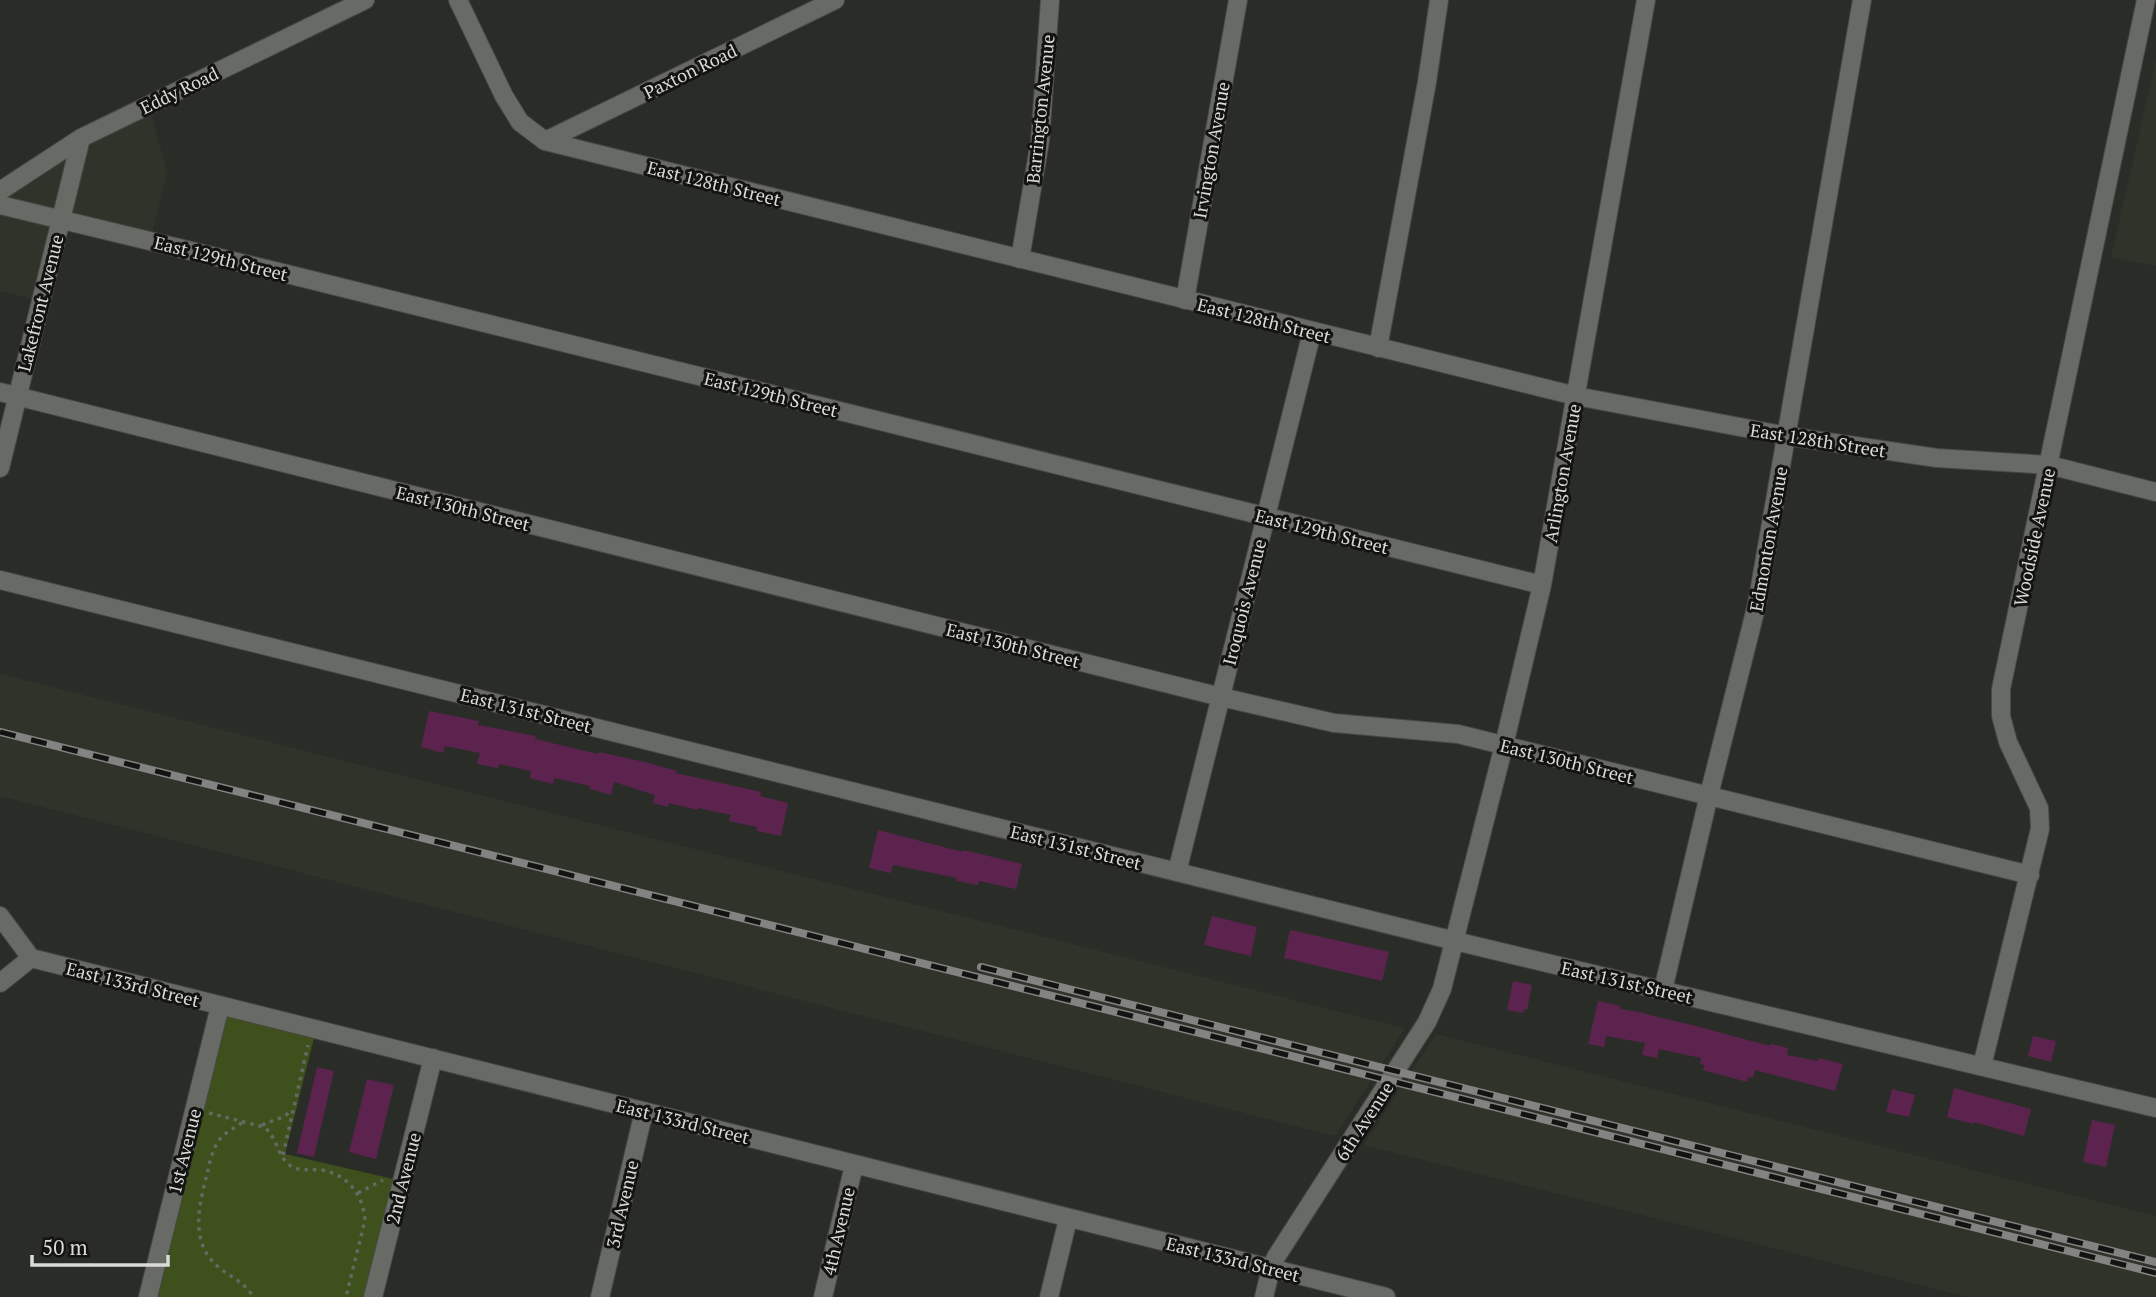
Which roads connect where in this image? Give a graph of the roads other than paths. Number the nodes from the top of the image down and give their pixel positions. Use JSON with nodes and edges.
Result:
{"nodes":[{"id":1,"x":365,"y":0,"type":"edge"},
{"id":2,"x":458,"y":0,"type":"edge"},
{"id":3,"x":835,"y":0,"type":"edge"},
{"id":4,"x":1050,"y":0,"type":"edge"},
{"id":5,"x":1238,"y":0,"type":"edge"},
{"id":6,"x":1439,"y":0,"type":"edge"},
{"id":7,"x":1646,"y":0,"type":"edge"},
{"id":8,"x":1862,"y":0,"type":"edge"},
{"id":9,"x":2146,"y":0,"type":"edge"},
{"id":10,"x":81,"y":138,"type":"junction"},
{"id":11,"x":545,"y":141,"type":"junction"},
{"id":12,"x":0,"y":191,"type":"edge"},
{"id":13,"x":0,"y":205,"type":"edge"},
{"id":14,"x":61,"y":219,"type":"junction"},
{"id":15,"x":1020,"y":259,"type":"junction"},
{"id":16,"x":1185,"y":300,"type":"junction"},
{"id":17,"x":1312,"y":332,"type":"junction"},
{"id":18,"x":1378,"y":348,"type":"junction"},
{"id":19,"x":8,"y":394,"type":"edge"},
{"id":20,"x":1576,"y":396,"type":"junction"},
{"id":21,"x":1787,"y":436,"type":"junction"},
{"id":22,"x":2049,"y":466,"type":"junction"},
{"id":23,"x":0,"y":468,"type":"edge"},
{"id":24,"x":2156,"y":492,"type":"edge"},
{"id":25,"x":1266,"y":517,"type":"junction"},
{"id":26,"x":0,"y":580,"type":"edge"},
{"id":27,"x":1542,"y":586,"type":"junction"},
{"id":28,"x":1221,"y":696,"type":"junction"},
{"id":29,"x":1504,"y":746,"type":"junction"},
{"id":30,"x":1709,"y":796,"type":"junction"},
{"id":31,"x":1177,"y":872,"type":"junction"},
{"id":32,"x":2030,"y":876,"type":"junction"},
{"id":33,"x":0,"y":916,"type":"edge"},
{"id":34,"x":1455,"y":941,"type":"junction"},
{"id":35,"x":31,"y":958,"type":"junction"},
{"id":36,"x":0,"y":983,"type":"edge"},
{"id":37,"x":1664,"y":990,"type":"junction"},
{"id":38,"x":220,"y":1006,"type":"junction"},
{"id":39,"x":433,"y":1058,"type":"junction"},
{"id":40,"x":1982,"y":1066,"type":"junction"},
{"id":41,"x":2156,"y":1108,"type":"edge"},
{"id":42,"x":644,"y":1111,"type":"junction"},
{"id":43,"x":854,"y":1165,"type":"junction"},
{"id":44,"x":1068,"y":1219,"type":"junction"},
{"id":45,"x":1271,"y":1268,"type":"junction"},
{"id":46,"x":148,"y":1297,"type":"edge"},
{"id":47,"x":373,"y":1297,"type":"edge"},
{"id":48,"x":600,"y":1297,"type":"edge"},
{"id":49,"x":823,"y":1297,"type":"edge"},
{"id":50,"x":1049,"y":1297,"type":"edge"},
{"id":51,"x":1264,"y":1297,"type":"edge"},
{"id":52,"x":1386,"y":1297,"type":"edge"}],
"edges":[{"from":1,"to":10,"type":"street","name":"Eddy Road"},
{"from":2,"to":11,"type":"street","name":"East 128th Street"},
{"from":3,"to":11,"type":"street","name":"Paxton Road"},
{"from":4,"to":15,"type":"street","name":"Barrington Avenue"},
{"from":5,"to":16,"type":"street","name":"Irvington Avenue"},
{"from":6,"to":18,"type":"street"},
{"from":7,"to":20,"type":"street","name":"Arlington Avenue"},
{"from":8,"to":21,"type":"street","name":"Edmonton Avenue"},
{"from":9,"to":22,"type":"street","name":"Woodside Avenue"},
{"from":10,"to":12,"type":"street","name":"Eddy Road"},
{"from":10,"to":14,"type":"street","name":"Lakefront Avenue"},
{"from":11,"to":15,"type":"street","name":"East 128th Street"},
{"from":13,"to":14,"type":"street","name":"East 129th Street"},
{"from":14,"to":19,"type":"street","name":"Lakefront Avenue"},
{"from":14,"to":25,"type":"street","name":"East 129th Street"},
{"from":15,"to":16,"type":"street","name":"East 128th Street"},
{"from":16,"to":17,"type":"street","name":"East 128th Street"},
{"from":17,"to":18,"type":"street","name":"East 128th Street"},
{"from":17,"to":25,"type":"street","name":"Iroquois Avenue"},
{"from":18,"to":20,"type":"street","name":"East 128th Street"},
{"from":19,"to":23,"type":"street","name":"Lakefront Avenue"},
{"from":19,"to":28,"type":"street","name":"East 130th Street"},
{"from":20,"to":21,"type":"street","name":"East 128th Street"},
{"from":20,"to":27,"type":"street","name":"Arlington Avenue"},
{"from":21,"to":22,"type":"street","name":"East 128th Street"},
{"from":21,"to":30,"type":"street","name":"Edmonton Avenue"},
{"from":22,"to":24,"type":"street","name":"East 128th Street"},
{"from":22,"to":32,"type":"street","name":"Woodside Avenue"},
{"from":25,"to":27,"type":"street","name":"East 129th Street"},
{"from":25,"to":28,"type":"street","name":"Iroquois Avenue"},
{"from":26,"to":31,"type":"street","name":"East 131st Street"},
{"from":27,"to":29,"type":"street","name":"Arlington Avenue"},
{"from":28,"to":29,"type":"street","name":"East 130th Street"},
{"from":28,"to":31,"type":"street","name":"Iroquois Avenue"},
{"from":29,"to":30,"type":"street","name":"East 130th Street"},
{"from":29,"to":34,"type":"street","name":"Arlington Avenue"},
{"from":30,"to":32,"type":"street","name":"East 130th Street"},
{"from":30,"to":37,"type":"street","name":"Edmonton Avenue"},
{"from":31,"to":34,"type":"street","name":"East 131st Street"},
{"from":32,"to":40,"type":"street","name":"Woodside Avenue"},
{"from":33,"to":35,"type":"street"},
{"from":34,"to":37,"type":"street","name":"East 131st Street"},
{"from":34,"to":45,"type":"street","name":"6th Avenue"},
{"from":35,"to":36,"type":"street"},
{"from":35,"to":38,"type":"street","name":"East 133rd Street"},
{"from":37,"to":40,"type":"street","name":"East 131st Street"},
{"from":38,"to":39,"type":"street","name":"East 133rd Street"},
{"from":38,"to":46,"type":"street","name":"1st Avenue"},
{"from":39,"to":42,"type":"street","name":"East 133rd Street"},
{"from":39,"to":47,"type":"street","name":"2nd Avenue"},
{"from":40,"to":41,"type":"street","name":"East 131st Street"},
{"from":42,"to":43,"type":"street","name":"East 133rd Street"},
{"from":42,"to":48,"type":"street","name":"3rd Avenue"},
{"from":43,"to":44,"type":"street","name":"East 133rd Street"},
{"from":43,"to":49,"type":"street","name":"4th Avenue"},
{"from":44,"to":45,"type":"street","name":"East 133rd Street"},
{"from":44,"to":50,"type":"street"},
{"from":45,"to":51,"type":"street","name":"6th Avenue"},
{"from":45,"to":52,"type":"street","name":"East 133rd Street"}]}
